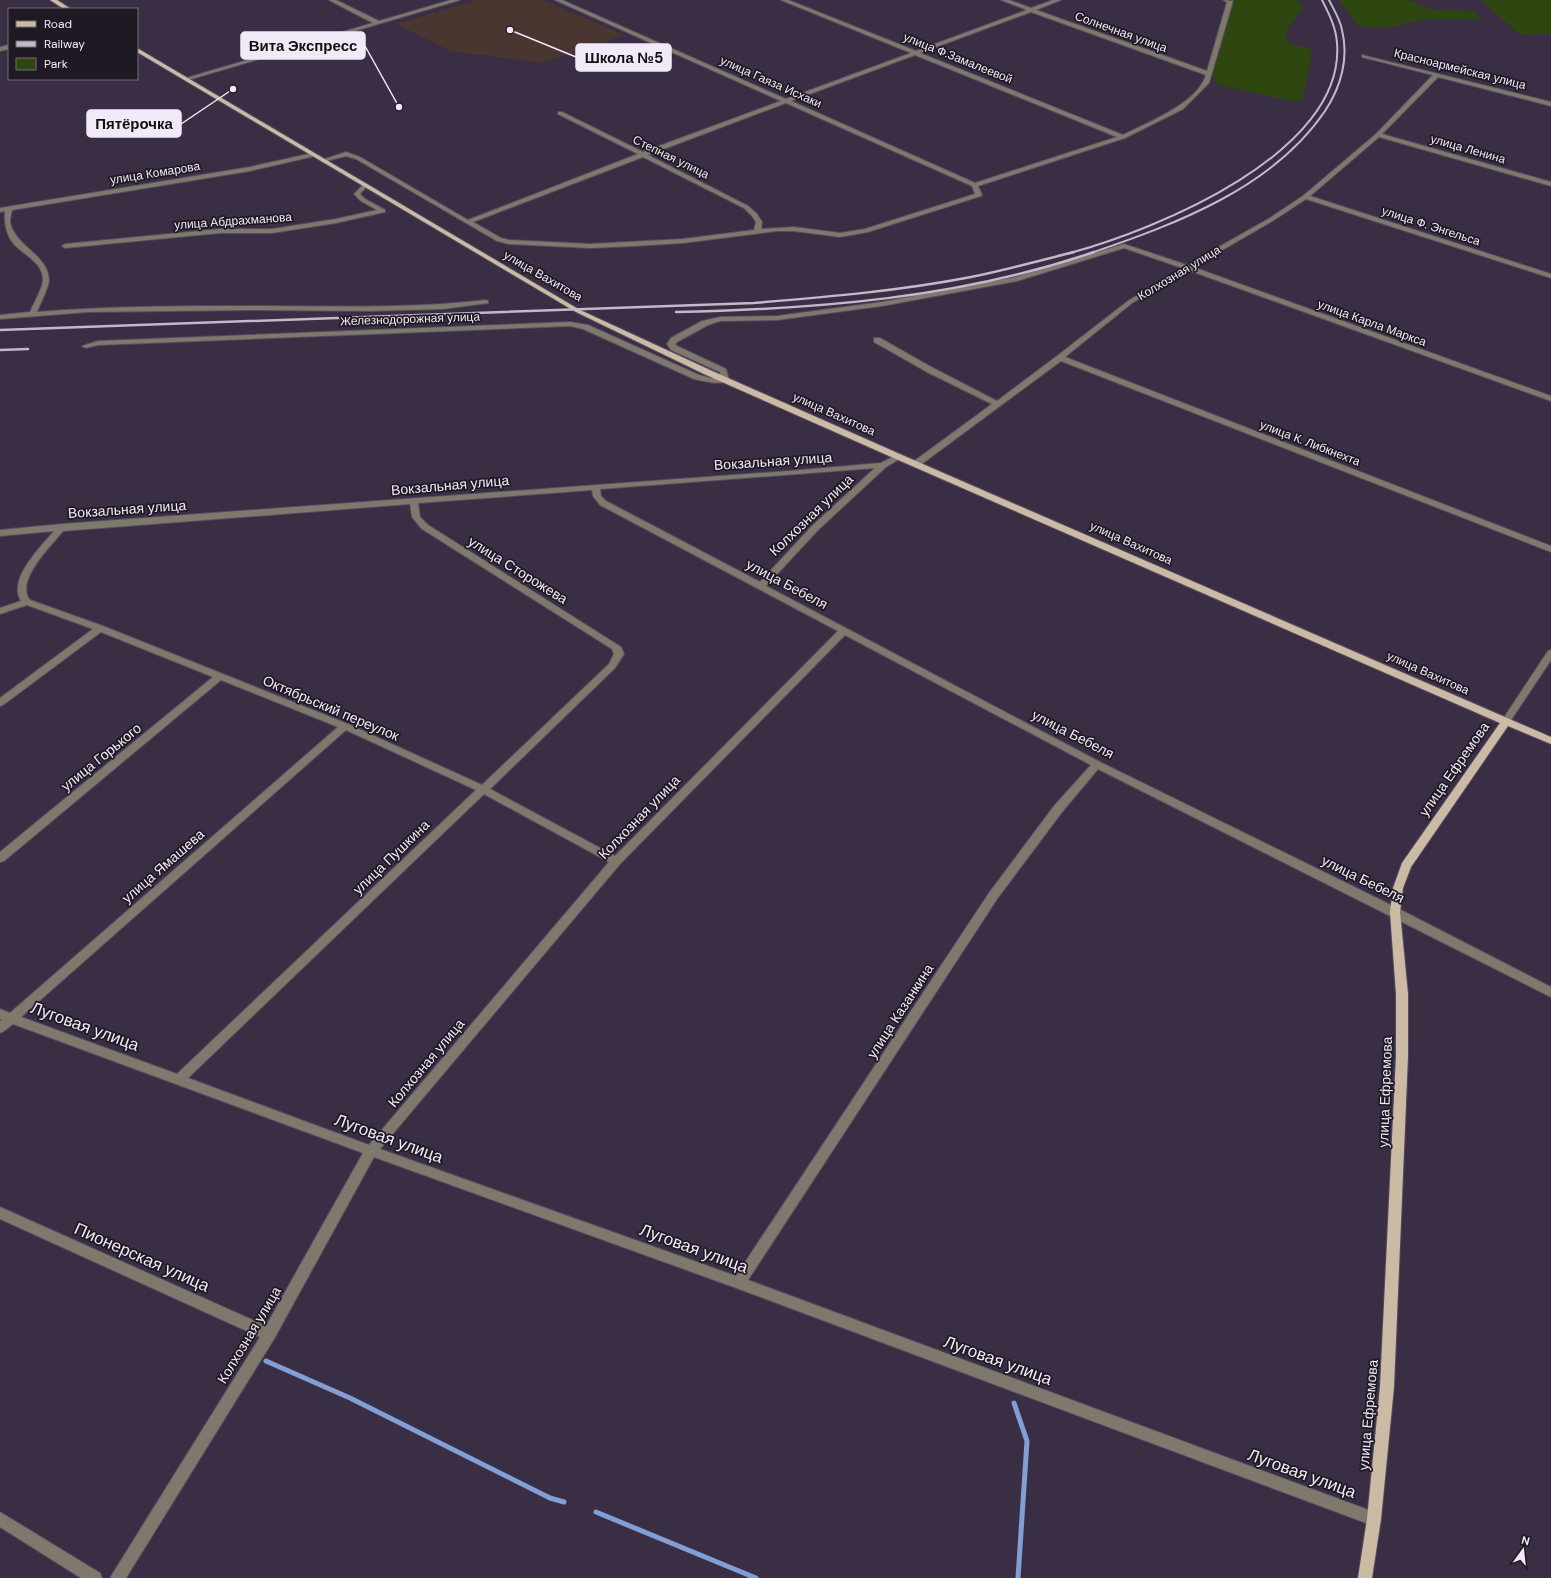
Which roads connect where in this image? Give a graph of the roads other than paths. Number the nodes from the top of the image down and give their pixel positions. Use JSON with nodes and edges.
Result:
{"nodes":[{"id":1,"x":53,"y":0,"type":"edge"},
{"id":2,"x":332,"y":0,"type":"edge"},
{"id":3,"x":457,"y":0,"type":"edge"},
{"id":4,"x":558,"y":0,"type":"edge"},
{"id":5,"x":784,"y":0,"type":"edge"},
{"id":6,"x":1004,"y":0,"type":"edge"},
{"id":7,"x":1058,"y":0,"type":"edge"},
{"id":8,"x":1228,"y":0,"type":"edge"},
{"id":9,"x":66,"y":8,"type":"edge"},
{"id":10,"x":1031,"y":10,"type":"junction"},
{"id":11,"x":378,"y":23,"type":"junction"},
{"id":12,"x":138,"y":51,"type":"edge"},
{"id":13,"x":915,"y":52,"type":"junction"},
{"id":14,"x":1364,"y":56,"type":"dead end"},
{"id":15,"x":1208,"y":74,"type":"junction"},
{"id":16,"x":1436,"y":75,"type":"junction"},
{"id":17,"x":186,"y":79,"type":"junction"},
{"id":18,"x":787,"y":102,"type":"junction"},
{"id":19,"x":1551,"y":104,"type":"edge"},
{"id":20,"x":560,"y":113,"type":"dead end"},
{"id":21,"x":1378,"y":135,"type":"junction"},
{"id":22,"x":1123,"y":137,"type":"junction"},
{"id":23,"x":313,"y":155,"type":"junction"},
{"id":24,"x":642,"y":155,"type":"junction"},
{"id":25,"x":324,"y":161,"type":"junction"},
{"id":26,"x":975,"y":184,"type":"junction"},
{"id":27,"x":1551,"y":184,"type":"edge"},
{"id":28,"x":365,"y":185,"type":"junction"},
{"id":29,"x":1305,"y":197,"type":"junction"},
{"id":30,"x":9,"y":208,"type":"junction"},
{"id":31,"x":0,"y":210,"type":"edge"},
{"id":32,"x":468,"y":222,"type":"junction"},
{"id":33,"x":757,"y":231,"type":"junction"},
{"id":34,"x":65,"y":246,"type":"dead end"},
{"id":35,"x":1186,"y":268,"type":"junction"},
{"id":36,"x":1551,"y":276,"type":"edge"},
{"id":37,"x":486,"y":302,"type":"dead end"},
{"id":38,"x":33,"y":314,"type":"junction"},
{"id":39,"x":0,"y":317,"type":"edge"},
{"id":40,"x":878,"y":340,"type":"dead end"},
{"id":41,"x":86,"y":346,"type":"dead end"},
{"id":42,"x":1060,"y":358,"type":"junction"},
{"id":43,"x":725,"y":380,"type":"junction"},
{"id":44,"x":1551,"y":399,"type":"edge"},
{"id":45,"x":997,"y":404,"type":"junction"},
{"id":46,"x":899,"y":457,"type":"junction"},
{"id":47,"x":916,"y":464,"type":"junction"},
{"id":48,"x":883,"y":465,"type":"junction"},
{"id":49,"x":595,"y":487,"type":"junction"},
{"id":50,"x":414,"y":501,"type":"junction"},
{"id":51,"x":62,"y":527,"type":"junction"},
{"id":52,"x":0,"y":532,"type":"edge"},
{"id":53,"x":1551,"y":549,"type":"edge"},
{"id":54,"x":760,"y":587,"type":"junction"},
{"id":55,"x":27,"y":602,"type":"junction"},
{"id":56,"x":0,"y":611,"type":"edge"},
{"id":57,"x":100,"y":628,"type":"junction"},
{"id":58,"x":843,"y":631,"type":"junction"},
{"id":59,"x":1551,"y":653,"type":"edge"},
{"id":60,"x":619,"y":654,"type":"joint"},
{"id":61,"x":219,"y":677,"type":"junction"},
{"id":62,"x":0,"y":703,"type":"edge"},
{"id":63,"x":1506,"y":721,"type":"junction"},
{"id":64,"x":345,"y":726,"type":"junction"},
{"id":65,"x":1551,"y":741,"type":"edge"},
{"id":66,"x":1097,"y":764,"type":"junction"},
{"id":67,"x":482,"y":789,"type":"junction"},
{"id":68,"x":0,"y":858,"type":"edge"},
{"id":69,"x":616,"y":861,"type":"junction"},
{"id":70,"x":1395,"y":912,"type":"junction"},
{"id":71,"x":1551,"y":992,"type":"edge"},
{"id":72,"x":5,"y":1016,"type":"edge"},
{"id":73,"x":0,"y":1028,"type":"edge"},
{"id":74,"x":180,"y":1079,"type":"junction"},
{"id":75,"x":371,"y":1151,"type":"junction"},
{"id":76,"x":0,"y":1213,"type":"edge"},
{"id":77,"x":739,"y":1283,"type":"junction"},
{"id":78,"x":269,"y":1334,"type":"junction"},
{"id":79,"x":0,"y":1519,"type":"edge"},
{"id":80,"x":1374,"y":1519,"type":"junction"},
{"id":81,"x":94,"y":1578,"type":"edge"},
{"id":82,"x":117,"y":1578,"type":"edge"},
{"id":83,"x":1365,"y":1578,"type":"edge"}],
"edges":[{"from":1,"to":9,"type":"main road"},
{"from":2,"to":11,"type":"street"},
{"from":3,"to":11,"type":"street"},
{"from":4,"to":18,"type":"street","name":"улица Гаяза Исхаки"},
{"from":5,"to":13,"type":"street","name":"улица Ф.Замалеевой"},
{"from":6,"to":10,"type":"street","name":"Солнечная улица"},
{"from":7,"to":10,"type":"street"},
{"from":8,"to":15,"type":"street"},
{"from":10,"to":13,"type":"street"},
{"from":10,"to":15,"type":"street","name":"Солнечная улица"},
{"from":11,"to":17,"type":"street"},
{"from":12,"to":17,"type":"main road","name":"улица Вахитова"},
{"from":13,"to":18,"type":"street"},
{"from":13,"to":22,"type":"street","name":"улица Ф.Замалеевой"},
{"from":14,"to":16,"type":"street","name":"Красноармейская улица"},
{"from":15,"to":22,"type":"street"},
{"from":16,"to":19,"type":"street","name":"Красноармейская улица"},
{"from":16,"to":21,"type":"street","name":"Колхозная улица"},
{"from":17,"to":23,"type":"main road","name":"улица Вахитова"},
{"from":18,"to":24,"type":"street"},
{"from":18,"to":26,"type":"street","name":"улица Гаяза Исхаки"},
{"from":20,"to":24,"type":"street","name":"Степная улица"},
{"from":21,"to":27,"type":"street","name":"улица Ленина"},
{"from":21,"to":29,"type":"street","name":"Колхозная улица"},
{"from":22,"to":26,"type":"street"},
{"from":23,"to":25,"type":"main road","name":"улица Вахитова"},
{"from":23,"to":30,"type":"street","name":"улица Комарова"},
{"from":24,"to":32,"type":"street"},
{"from":24,"to":33,"type":"street","name":"Степная улица"},
{"from":25,"to":28,"type":"main road","name":"улица Вахитова"},
{"from":25,"to":32,"type":"street"},
{"from":26,"to":33,"type":"street"},
{"from":28,"to":34,"type":"street","name":"улица Абдрахманова"},
{"from":28,"to":43,"type":"main road","name":"улица Вахитова"},
{"from":29,"to":35,"type":"street","name":"Колхозная улица"},
{"from":29,"to":36,"type":"street","name":"улица Ф. Энгельса"},
{"from":30,"to":31,"type":"street","name":"улица Комарова"},
{"from":30,"to":38,"type":"street"},
{"from":32,"to":33,"type":"street"},
{"from":35,"to":42,"type":"street","name":"Колхозная улица"},
{"from":35,"to":43,"type":"street","name":"улица Карла Маркса"},
{"from":35,"to":44,"type":"street","name":"улица Карла Маркса"},
{"from":37,"to":38,"type":"street"},
{"from":38,"to":39,"type":"street"},
{"from":40,"to":45,"type":"street"},
{"from":41,"to":43,"type":"street","name":"Железнодорожная улица"},
{"from":42,"to":45,"type":"street","name":"Колхозная улица"},
{"from":42,"to":53,"type":"street","name":"улица К. Либкнехта"},
{"from":43,"to":46,"type":"main road","name":"улица Вахитова"},
{"from":45,"to":47,"type":"street","name":"Колхозная улица"},
{"from":46,"to":47,"type":"main road","name":"улица Вахитова"},
{"from":46,"to":48,"type":"street","name":"Вокзальная улица"},
{"from":47,"to":63,"type":"main road","name":"улица Вахитова"},
{"from":48,"to":49,"type":"street","name":"Вокзальная улица"},
{"from":48,"to":54,"type":"street","name":"Колхозная улица"},
{"from":49,"to":50,"type":"street","name":"Вокзальная улица"},
{"from":49,"to":54,"type":"street","name":"улица Бебеля"},
{"from":50,"to":51,"type":"street","name":"Вокзальная улица"},
{"from":50,"to":60,"type":"street","name":"улица Сторожева"},
{"from":51,"to":52,"type":"street","name":"Вокзальная улица"},
{"from":51,"to":55,"type":"street"},
{"from":54,"to":58,"type":"street","name":"улица Бебеля"},
{"from":55,"to":56,"type":"street"},
{"from":55,"to":57,"type":"street","name":"Октябрьский переулок"},
{"from":57,"to":61,"type":"street","name":"Октябрьский переулок"},
{"from":57,"to":62,"type":"street"},
{"from":58,"to":66,"type":"street","name":"улица Бебеля"},
{"from":58,"to":69,"type":"street","name":"Колхозная улица"},
{"from":59,"to":63,"type":"street","name":"улица Ефремова"},
{"from":60,"to":67,"type":"street","name":"улица Пушкина"},
{"from":61,"to":64,"type":"street","name":"Октябрьский переулок"},
{"from":61,"to":68,"type":"street","name":"улица Горького"},
{"from":63,"to":65,"type":"main road","name":"улица Вахитова"},
{"from":63,"to":70,"type":"main road","name":"улица Ефремова"},
{"from":64,"to":67,"type":"street","name":"Октябрьский переулок"},
{"from":64,"to":72,"type":"street","name":"улица Ямашева"},
{"from":66,"to":70,"type":"street","name":"улица Бебеля"},
{"from":66,"to":77,"type":"street","name":"улица Казанкина"},
{"from":67,"to":69,"type":"street","name":"Октябрьский переулок"},
{"from":67,"to":74,"type":"street","name":"улица Пушкина"},
{"from":69,"to":75,"type":"street","name":"Колхозная улица"},
{"from":70,"to":71,"type":"street","name":"улица Бебеля"},
{"from":70,"to":80,"type":"main road","name":"улица Ефремова"},
{"from":72,"to":73,"type":"street","name":"улица Ямашева"},
{"from":72,"to":74,"type":"street","name":"Луговая улица"},
{"from":74,"to":75,"type":"street","name":"Луговая улица"},
{"from":75,"to":77,"type":"street","name":"Луговая улица"},
{"from":75,"to":78,"type":"street","name":"Колхозная улица"},
{"from":76,"to":78,"type":"street","name":"Пионерская улица"},
{"from":77,"to":80,"type":"street","name":"Луговая улица"},
{"from":78,"to":82,"type":"street","name":"Колхозная улица"},
{"from":79,"to":81,"type":"street"},
{"from":80,"to":83,"type":"main road","name":"улица Ефремова"}]}
